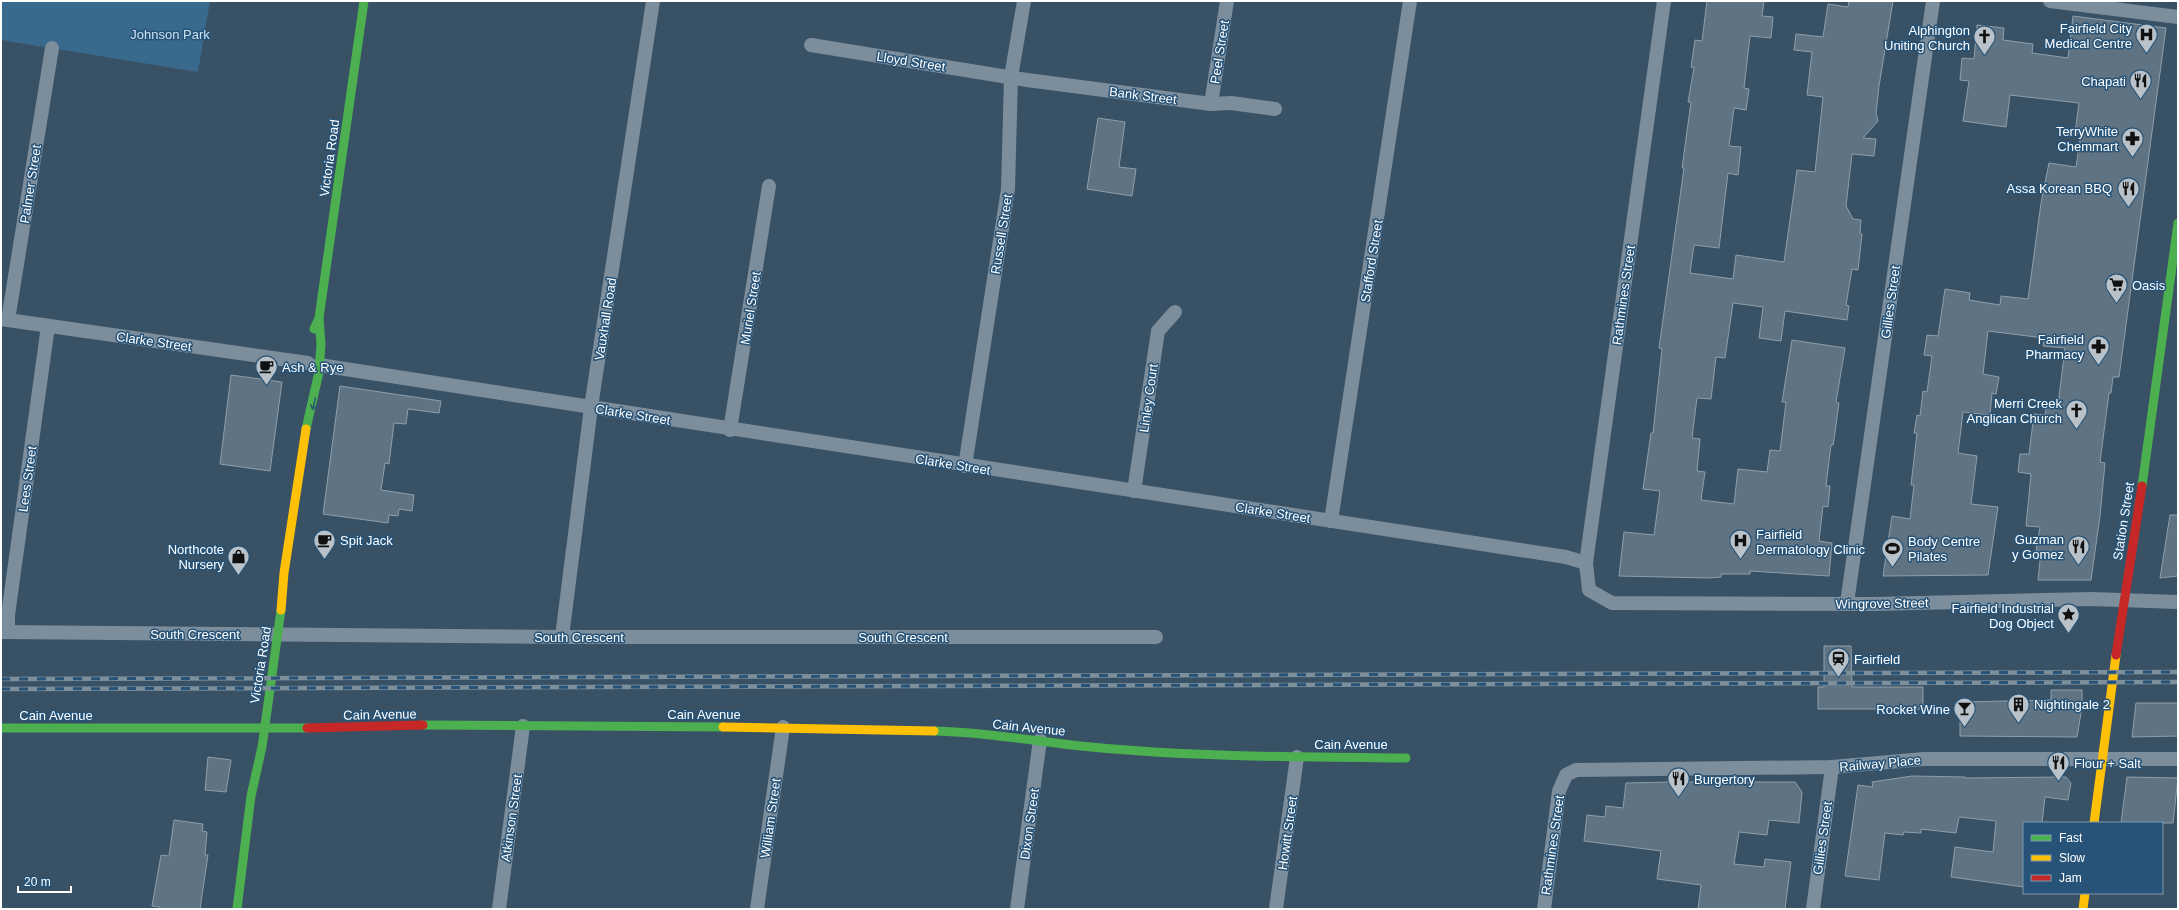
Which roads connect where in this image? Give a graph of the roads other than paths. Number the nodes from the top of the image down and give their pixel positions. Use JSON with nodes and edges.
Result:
{"nodes":[{"id":1,"x":364,"y":1,"type":"edge"},
{"id":2,"x":653,"y":1,"type":"edge"},
{"id":3,"x":1024,"y":1,"type":"edge"},
{"id":4,"x":1227,"y":1,"type":"edge"},
{"id":5,"x":1410,"y":1,"type":"edge"},
{"id":6,"x":1664,"y":1,"type":"edge"},
{"id":7,"x":1933,"y":1,"type":"edge"},
{"id":8,"x":2050,"y":1,"type":"edge"},
{"id":9,"x":2178,"y":17,"type":"edge"},
{"id":10,"x":811,"y":45,"type":"dead end"},
{"id":11,"x":52,"y":48,"type":"dead end"},
{"id":12,"x":1011,"y":77,"type":"junction"},
{"id":13,"x":1212,"y":104,"type":"junction"},
{"id":14,"x":1275,"y":109,"type":"dead end"},
{"id":15,"x":769,"y":186,"type":"dead end"},
{"id":16,"x":2178,"y":222,"type":"edge"},
{"id":17,"x":1175,"y":312,"type":"dead end"},
{"id":18,"x":319,"y":318,"type":"junction"},
{"id":19,"x":4,"y":319,"type":"edge"},
{"id":20,"x":48,"y":326,"type":"junction"},
{"id":21,"x":310,"y":342,"type":"dead end"},
{"id":22,"x":311,"y":365,"type":"junction"},
{"id":23,"x":304,"y":395,"type":"dead end"},
{"id":24,"x":591,"y":407,"type":"junction"},
{"id":25,"x":307,"y":424,"type":"junction"},
{"id":26,"x":730,"y":430,"type":"junction"},
{"id":27,"x":965,"y":466,"type":"junction"},
{"id":28,"x":1134,"y":491,"type":"junction"},
{"id":29,"x":1331,"y":521,"type":"junction"},
{"id":30,"x":1586,"y":563,"type":"junction"},
{"id":31,"x":1589,"y":590,"type":"joint"},
{"id":32,"x":2125,"y":600,"type":"junction"},
{"id":33,"x":2178,"y":602,"type":"edge"},
{"id":34,"x":1847,"y":603,"type":"junction"},
{"id":35,"x":5,"y":632,"type":"edge"},
{"id":36,"x":278,"y":635,"type":"junction"},
{"id":37,"x":562,"y":637,"type":"junction"},
{"id":38,"x":1156,"y":637,"type":"dead end"},
{"id":39,"x":524,"y":726,"type":"junction"},
{"id":40,"x":783,"y":727,"type":"junction"},
{"id":41,"x":1,"y":728,"type":"edge"},
{"id":42,"x":264,"y":729,"type":"junction"},
{"id":43,"x":1040,"y":740,"type":"junction"},
{"id":44,"x":1297,"y":757,"type":"junction"},
{"id":45,"x":1406,"y":758,"type":"dead end"},
{"id":46,"x":2102,"y":759,"type":"junction"},
{"id":47,"x":2178,"y":759,"type":"edge"},
{"id":48,"x":1832,"y":767,"type":"junction"},
{"id":49,"x":1582,"y":769,"type":"joint"},
{"id":50,"x":2094,"y":822,"type":"edge"},
{"id":51,"x":2085,"y":894,"type":"edge"},
{"id":52,"x":237,"y":909,"type":"edge"},
{"id":53,"x":498,"y":909,"type":"edge"},
{"id":54,"x":757,"y":909,"type":"edge"},
{"id":55,"x":1017,"y":909,"type":"edge"},
{"id":56,"x":1276,"y":909,"type":"edge"},
{"id":57,"x":1544,"y":909,"type":"edge"},
{"id":58,"x":1813,"y":909,"type":"edge"},
{"id":59,"x":2083,"y":909,"type":"edge"}],
"edges":[{"from":1,"to":18,"type":"street","name":"Victoria Road"},
{"from":2,"to":24,"type":"street","name":"Vauxhall Road"},
{"from":3,"to":12,"type":"street","name":"Russell Street"},
{"from":4,"to":13,"type":"street","name":"Peel Street"},
{"from":5,"to":29,"type":"street","name":"Stafford Street"},
{"from":6,"to":30,"type":"street","name":"Rathmines Street"},
{"from":7,"to":34,"type":"street","name":"Gillies Street"},
{"from":8,"to":9,"type":"street"},
{"from":10,"to":12,"type":"street","name":"Lloyd Street"},
{"from":11,"to":19,"type":"street","name":"Palmer Street"},
{"from":12,"to":13,"type":"street","name":"Bank Street"},
{"from":12,"to":27,"type":"street","name":"Russell Street"},
{"from":13,"to":14,"type":"street","name":"Bank Street"},
{"from":15,"to":26,"type":"street","name":"Muriel Street"},
{"from":16,"to":32,"type":"street","name":"Station Street"},
{"from":17,"to":28,"type":"street","name":"Linley Court"},
{"from":18,"to":21,"type":"street","name":"Victoria Road"},
{"from":18,"to":22,"type":"street","name":"Victoria Road"},
{"from":19,"to":20,"type":"street","name":"Clarke Street"},
{"from":20,"to":22,"type":"street","name":"Clarke Street"},
{"from":20,"to":35,"type":"street","name":"Lees Street"},
{"from":22,"to":24,"type":"street","name":"Clarke Street"},
{"from":22,"to":25,"type":"street","name":"Victoria Road","one_way":true},
{"from":23,"to":25,"type":"street","name":"Victoria Road"},
{"from":24,"to":26,"type":"street","name":"Clarke Street"},
{"from":24,"to":37,"type":"street","name":"Vauxhall Road"},
{"from":25,"to":36,"type":"street","name":"Victoria Road"},
{"from":26,"to":27,"type":"street","name":"Clarke Street"},
{"from":27,"to":28,"type":"street","name":"Clarke Street"},
{"from":28,"to":29,"type":"street","name":"Clarke Street"},
{"from":29,"to":30,"type":"street","name":"Clarke Street"},
{"from":30,"to":31,"type":"street","name":"Rathmines Street"},
{"from":31,"to":34,"type":"street","name":"Wingrove Street"},
{"from":32,"to":33,"type":"street","name":"Wingrove Street"},
{"from":32,"to":34,"type":"street","name":"Wingrove Street"},
{"from":32,"to":46,"type":"street","name":"Station Street"},
{"from":35,"to":36,"type":"street","name":"South Crescent"},
{"from":36,"to":37,"type":"street","name":"South Crescent"},
{"from":36,"to":42,"type":"street","name":"Victoria Road"},
{"from":37,"to":38,"type":"street","name":"South Crescent"},
{"from":39,"to":40,"type":"street","name":"Cain Avenue"},
{"from":39,"to":42,"type":"street","name":"Cain Avenue"},
{"from":39,"to":53,"type":"street","name":"Atkinson Street"},
{"from":40,"to":43,"type":"street","name":"Cain Avenue"},
{"from":40,"to":54,"type":"street","name":"William Street"},
{"from":41,"to":42,"type":"street","name":"Cain Avenue"},
{"from":42,"to":52,"type":"street","name":"Victoria Road"},
{"from":43,"to":44,"type":"street","name":"Cain Avenue"},
{"from":43,"to":55,"type":"street","name":"Dixon Street"},
{"from":44,"to":45,"type":"street","name":"Cain Avenue"},
{"from":44,"to":56,"type":"street","name":"Howitt Street"},
{"from":46,"to":47,"type":"street","name":"Railway Place"},
{"from":46,"to":48,"type":"street","name":"Railway Place"},
{"from":46,"to":50,"type":"street","name":"Station Street"},
{"from":48,"to":49,"type":"street","name":"Railway Place"},
{"from":48,"to":58,"type":"street","name":"Gillies Street"},
{"from":49,"to":57,"type":"street","name":"Rathmines Street"},
{"from":51,"to":59,"type":"street"}]}
